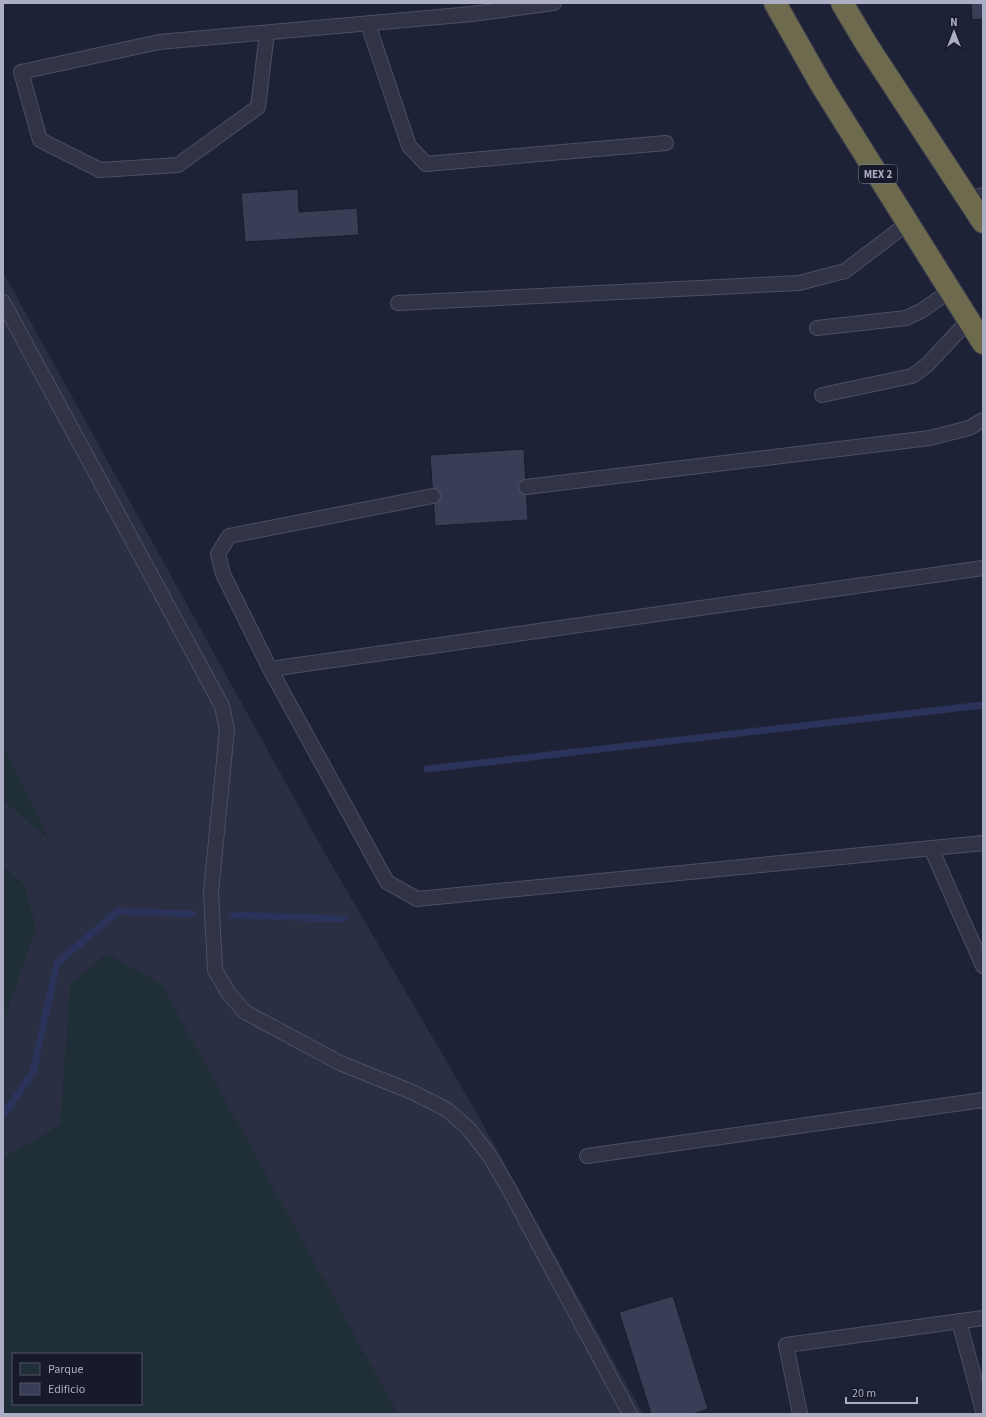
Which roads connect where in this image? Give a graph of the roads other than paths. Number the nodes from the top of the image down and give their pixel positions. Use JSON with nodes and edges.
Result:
{"nodes":[{"id":1,"x":554,"y":3,"type":"edge"},
{"id":2,"x":775,"y":3,"type":"edge"},
{"id":3,"x":842,"y":3,"type":"edge"},
{"id":4,"x":472,"y":9,"type":"edge"},
{"id":5,"x":368,"y":24,"type":"junction"},
{"id":6,"x":267,"y":33,"type":"junction"},
{"id":7,"x":666,"y":143,"type":"dead end"},
{"id":8,"x":976,"y":197,"type":"edge"},
{"id":9,"x":908,"y":222,"type":"junction"},
{"id":10,"x":983,"y":222,"type":"edge"},
{"id":11,"x":950,"y":291,"type":"junction"},
{"id":12,"x":3,"y":302,"type":"edge"},
{"id":13,"x":398,"y":303,"type":"dead end"},
{"id":14,"x":969,"y":320,"type":"junction"},
{"id":15,"x":816,"y":328,"type":"dead end"},
{"id":16,"x":983,"y":343,"type":"edge"},
{"id":17,"x":822,"y":395,"type":"dead end"},
{"id":18,"x":983,"y":420,"type":"edge"},
{"id":19,"x":526,"y":488,"type":"dead end"},
{"id":20,"x":433,"y":496,"type":"dead end"},
{"id":21,"x":983,"y":568,"type":"edge"},
{"id":22,"x":270,"y":669,"type":"junction"},
{"id":23,"x":983,"y":842,"type":"edge"},
{"id":24,"x":931,"y":848,"type":"junction"},
{"id":25,"x":983,"y":966,"type":"edge"},
{"id":26,"x":983,"y":1100,"type":"edge"},
{"id":27,"x":588,"y":1156,"type":"dead end"},
{"id":28,"x":983,"y":1318,"type":"edge"},
{"id":29,"x":959,"y":1321,"type":"junction"},
{"id":30,"x":983,"y":1411,"type":"edge"},
{"id":31,"x":630,"y":1414,"type":"edge"},
{"id":32,"x":800,"y":1414,"type":"edge"}],
"edges":[{"from":1,"to":4,"type":"lane"},
{"from":2,"to":9,"type":"highway","number":"MEX 2"},
{"from":3,"to":8,"type":"highway"},
{"from":4,"to":5,"type":"lane"},
{"from":5,"to":6,"type":"lane"},
{"from":5,"to":7,"type":"lane"},
{"from":6,"to":6,"type":"lane"},
{"from":8,"to":10,"type":"highway"},
{"from":9,"to":11,"type":"highway","number":"MEX 2"},
{"from":9,"to":13,"type":"lane"},
{"from":11,"to":14,"type":"highway","number":"MEX 2"},
{"from":11,"to":15,"type":"lane"},
{"from":12,"to":31,"type":"lane"},
{"from":14,"to":16,"type":"highway","number":"MEX 2"},
{"from":14,"to":17,"type":"lane"},
{"from":18,"to":19,"type":"lane"},
{"from":20,"to":22,"type":"lane"},
{"from":21,"to":22,"type":"lane"},
{"from":22,"to":24,"type":"lane"},
{"from":23,"to":24,"type":"lane"},
{"from":24,"to":25,"type":"lane"},
{"from":26,"to":27,"type":"lane"},
{"from":28,"to":29,"type":"lane"},
{"from":29,"to":30,"type":"lane"},
{"from":29,"to":32,"type":"lane"}]}
